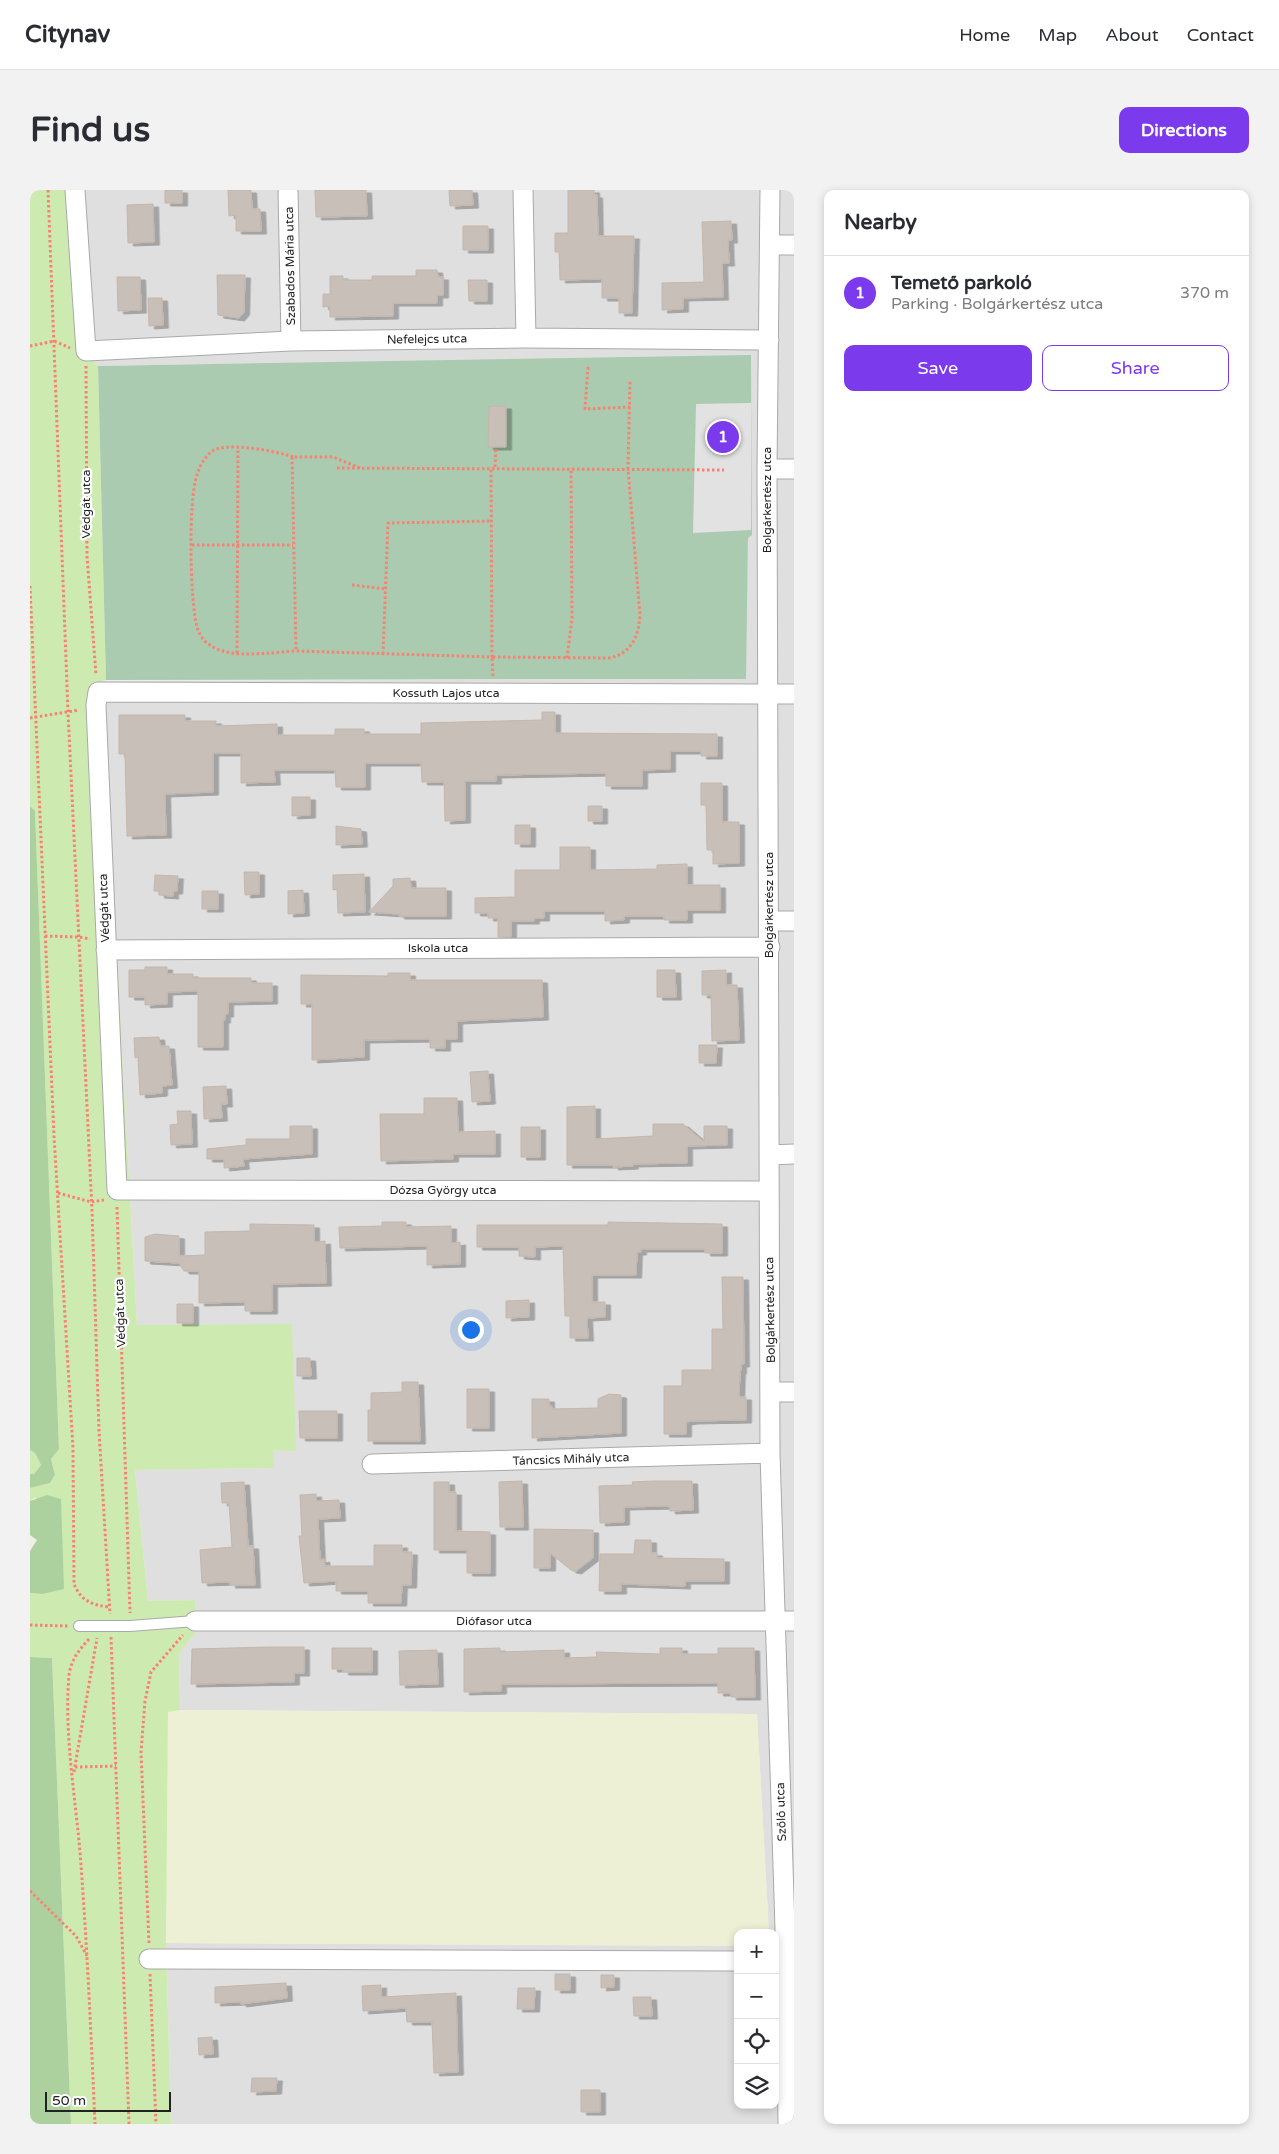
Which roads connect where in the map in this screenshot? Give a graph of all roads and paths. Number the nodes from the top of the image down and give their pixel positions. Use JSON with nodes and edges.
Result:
{"nodes":[{"id":1,"x":48,"y":190,"type":"edge"},
{"id":2,"x":76,"y":190,"type":"edge"},
{"id":3,"x":288,"y":190,"type":"edge"},
{"id":4,"x":524,"y":190,"type":"edge"},
{"id":5,"x":770,"y":190,"type":"edge"},
{"id":6,"x":770,"y":245,"type":"junction"},
{"id":7,"x":794,"y":245,"type":"edge"},
{"id":8,"x":526,"y":338,"type":"junction"},
{"id":9,"x":769,"y":340,"type":"junction"},
{"id":10,"x":291,"y":341,"type":"junction"},
{"id":11,"x":54,"y":342,"type":"junction"},
{"id":12,"x":30,"y":346,"type":"edge"},
{"id":13,"x":86,"y":351,"type":"junction"},
{"id":14,"x":588,"y":367,"type":"dead end"},
{"id":15,"x":630,"y":381,"type":"dead end"},
{"id":16,"x":630,"y":408,"type":"junction"},
{"id":17,"x":496,"y":447,"type":"dead end"},
{"id":18,"x":238,"y":448,"type":"junction"},
{"id":19,"x":292,"y":457,"type":"junction"},
{"id":20,"x":493,"y":467,"type":"junction"},
{"id":21,"x":337,"y":468,"type":"dead end"},
{"id":22,"x":360,"y":468,"type":"junction"},
{"id":23,"x":571,"y":468,"type":"junction"},
{"id":24,"x":628,"y":469,"type":"junction"},
{"id":25,"x":767,"y":469,"type":"junction"},
{"id":26,"x":794,"y":469,"type":"edge"},
{"id":27,"x":724,"y":470,"type":"dead end"},
{"id":28,"x":492,"y":521,"type":"junction"},
{"id":29,"x":192,"y":545,"type":"junction"},
{"id":30,"x":238,"y":545,"type":"junction"},
{"id":31,"x":293,"y":546,"type":"junction"},
{"id":32,"x":352,"y":585,"type":"dead end"},
{"id":33,"x":30,"y":586,"type":"edge"},
{"id":34,"x":386,"y":589,"type":"junction"},
{"id":35,"x":296,"y":651,"type":"junction"},
{"id":36,"x":237,"y":653,"type":"junction"},
{"id":37,"x":383,"y":654,"type":"junction"},
{"id":38,"x":492,"y":657,"type":"junction"},
{"id":39,"x":568,"y":658,"type":"junction"},
{"id":40,"x":493,"y":676,"type":"dead end"},
{"id":41,"x":768,"y":694,"type":"junction"},
{"id":42,"x":794,"y":694,"type":"edge"},
{"id":43,"x":97,"y":698,"type":"junction"},
{"id":44,"x":68,"y":712,"type":"junction"},
{"id":45,"x":32,"y":718,"type":"edge"},
{"id":46,"x":770,"y":921,"type":"junction"},
{"id":47,"x":794,"y":921,"type":"edge"},
{"id":48,"x":45,"y":936,"type":"junction"},
{"id":49,"x":79,"y":937,"type":"junction"},
{"id":50,"x":770,"y":947,"type":"junction"},
{"id":51,"x":106,"y":950,"type":"junction"},
{"id":52,"x":770,"y":1154,"type":"junction"},
{"id":53,"x":794,"y":1154,"type":"edge"},
{"id":54,"x":768,"y":1191,"type":"junction"},
{"id":55,"x":58,"y":1193,"type":"junction"},
{"id":56,"x":117,"y":1194,"type":"junction"},
{"id":57,"x":91,"y":1202,"type":"junction"},
{"id":58,"x":771,"y":1392,"type":"junction"},
{"id":59,"x":794,"y":1392,"type":"edge"},
{"id":60,"x":770,"y":1453,"type":"junction"},
{"id":61,"x":372,"y":1464,"type":"dead end"},
{"id":62,"x":109,"y":1607,"type":"junction"},
{"id":63,"x":785,"y":1620,"type":"edge"},
{"id":64,"x":195,"y":1621,"type":"junction"},
{"id":65,"x":30,"y":1625,"type":"edge"},
{"id":66,"x":79,"y":1626,"type":"joint"},
{"id":67,"x":105,"y":1626,"type":"junction"},
{"id":68,"x":130,"y":1626,"type":"junction"},
{"id":69,"x":116,"y":1766,"type":"junction"},
{"id":70,"x":75,"y":1767,"type":"junction"},
{"id":71,"x":73,"y":1778,"type":"junction"},
{"id":72,"x":30,"y":1891,"type":"edge"},
{"id":73,"x":88,"y":1959,"type":"junction"},
{"id":74,"x":149,"y":1959,"type":"junction"},
{"id":75,"x":734,"y":1961,"type":"edge"},
{"id":76,"x":781,"y":1961,"type":"edge"},
{"id":77,"x":95,"y":2124,"type":"edge"},
{"id":78,"x":130,"y":2124,"type":"edge"},
{"id":79,"x":156,"y":2124,"type":"edge"},
{"id":80,"x":788,"y":2124,"type":"edge"}],
"edges":[{"from":1,"to":11,"type":"path"},
{"from":2,"to":13,"type":"street"},
{"from":3,"to":10,"type":"street","name":"Szabados Mária utca"},
{"from":4,"to":8,"type":"street"},
{"from":5,"to":6,"type":"street","name":"Bolgárkertész utca"},
{"from":6,"to":7,"type":"street"},
{"from":6,"to":9,"type":"street","name":"Bolgárkertész utca"},
{"from":8,"to":9,"type":"street","name":"Nefelejcs utca"},
{"from":8,"to":10,"type":"street","name":"Nefelejcs utca"},
{"from":9,"to":25,"type":"street","name":"Bolgárkertész utca"},
{"from":10,"to":13,"type":"street","name":"Nefelejcs utca"},
{"from":11,"to":12,"type":"path"},
{"from":11,"to":13,"type":"path"},
{"from":11,"to":44,"type":"path"},
{"from":13,"to":43,"type":"path","name":"Védgát utca"},
{"from":14,"to":16,"type":"path"},
{"from":15,"to":16,"type":"path"},
{"from":16,"to":24,"type":"path"},
{"from":17,"to":20,"type":"path"},
{"from":18,"to":19,"type":"path"},
{"from":18,"to":29,"type":"path"},
{"from":18,"to":30,"type":"path"},
{"from":19,"to":22,"type":"path"},
{"from":19,"to":31,"type":"path"},
{"from":20,"to":22,"type":"path"},
{"from":20,"to":23,"type":"path"},
{"from":20,"to":28,"type":"path"},
{"from":21,"to":22,"type":"path"},
{"from":23,"to":24,"type":"path"},
{"from":23,"to":39,"type":"path"},
{"from":24,"to":27,"type":"path"},
{"from":24,"to":39,"type":"path"},
{"from":25,"to":26,"type":"street"},
{"from":25,"to":41,"type":"street","name":"Bolgárkertész utca"},
{"from":28,"to":34,"type":"path"},
{"from":28,"to":38,"type":"path"},
{"from":29,"to":30,"type":"path"},
{"from":29,"to":36,"type":"path"},
{"from":30,"to":31,"type":"path"},
{"from":30,"to":36,"type":"path"},
{"from":31,"to":35,"type":"path"},
{"from":32,"to":34,"type":"path"},
{"from":33,"to":45,"type":"path"},
{"from":34,"to":37,"type":"path"},
{"from":35,"to":36,"type":"path"},
{"from":35,"to":37,"type":"path"},
{"from":37,"to":38,"type":"path"},
{"from":38,"to":39,"type":"path"},
{"from":38,"to":40,"type":"path"},
{"from":41,"to":42,"type":"street","name":"Kossuth Lajos utca"},
{"from":41,"to":43,"type":"street","name":"Kossuth Lajos utca"},
{"from":41,"to":46,"type":"street","name":"Bolgárkertész utca"},
{"from":43,"to":44,"type":"path"},
{"from":43,"to":51,"type":"street","name":"Védgát utca"},
{"from":44,"to":45,"type":"path"},
{"from":44,"to":49,"type":"path"},
{"from":45,"to":48,"type":"path"},
{"from":46,"to":47,"type":"street"},
{"from":46,"to":50,"type":"street","name":"Bolgárkertész utca"},
{"from":48,"to":49,"type":"path"},
{"from":48,"to":55,"type":"path"},
{"from":49,"to":51,"type":"path"},
{"from":49,"to":57,"type":"path"},
{"from":50,"to":51,"type":"street","name":"Iskola utca"},
{"from":50,"to":52,"type":"street","name":"Bolgárkertész utca"},
{"from":51,"to":56,"type":"street","name":"Védgát utca"},
{"from":52,"to":53,"type":"street"},
{"from":52,"to":54,"type":"street","name":"Bolgárkertész utca"},
{"from":54,"to":56,"type":"street","name":"Dózsa György utca"},
{"from":54,"to":58,"type":"street","name":"Bolgárkertész utca"},
{"from":55,"to":57,"type":"path"},
{"from":55,"to":62,"type":"path"},
{"from":56,"to":57,"type":"path"},
{"from":56,"to":68,"type":"path","name":"Védgát utca"},
{"from":57,"to":62,"type":"path"},
{"from":58,"to":59,"type":"street"},
{"from":58,"to":60,"type":"street","name":"Bolgárkertész utca"},
{"from":60,"to":61,"type":"street","name":"Táncsics Mihály utca"},
{"from":60,"to":63,"type":"street","name":"Bolgárkertész utca"},
{"from":62,"to":67,"type":"path"},
{"from":63,"to":64,"type":"street","name":"Diófasor utca"},
{"from":63,"to":76,"type":"street","name":"Szőlő utca"},
{"from":64,"to":68,"type":"lane"},
{"from":64,"to":74,"type":"path"},
{"from":65,"to":66,"type":"path"},
{"from":66,"to":67,"type":"lane"},
{"from":67,"to":68,"type":"lane"},
{"from":67,"to":69,"type":"path"},
{"from":67,"to":70,"type":"path"},
{"from":67,"to":71,"type":"path"},
{"from":69,"to":70,"type":"path"},
{"from":69,"to":78,"type":"path"},
{"from":70,"to":71,"type":"path"},
{"from":71,"to":73,"type":"path"},
{"from":72,"to":73,"type":"path"},
{"from":73,"to":77,"type":"path"},
{"from":74,"to":75,"type":"street"},
{"from":74,"to":79,"type":"path"},
{"from":76,"to":80,"type":"street","name":"Szőlő utca"}]}
